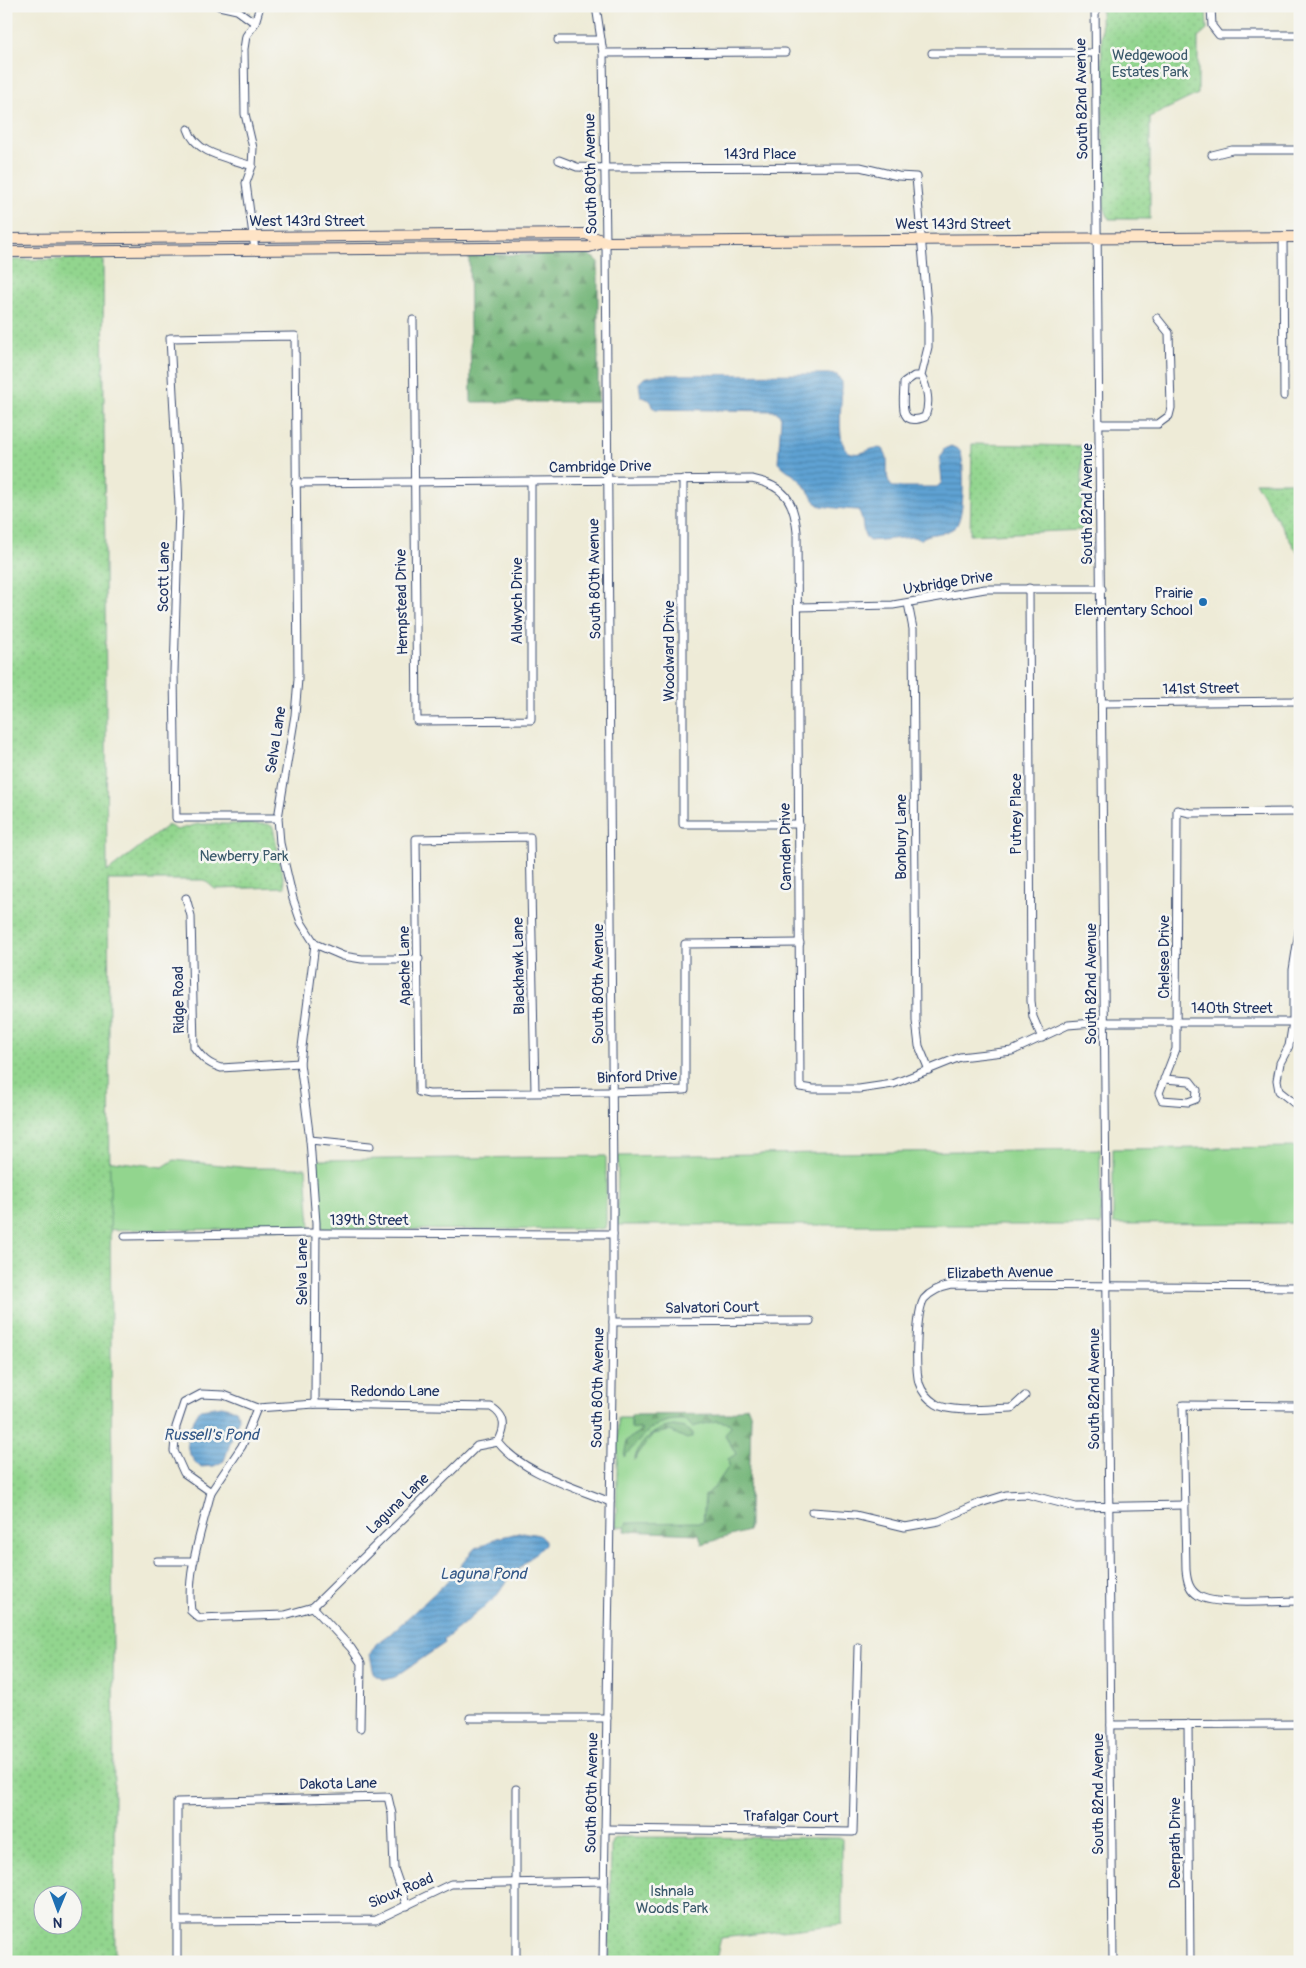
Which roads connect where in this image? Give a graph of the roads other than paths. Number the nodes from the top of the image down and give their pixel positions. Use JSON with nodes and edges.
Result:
{"nodes":[{"id":1,"x":219,"y":6,"type":"edge"},
{"id":2,"x":260,"y":6,"type":"edge"},
{"id":3,"x":596,"y":6,"type":"edge"},
{"id":4,"x":1095,"y":6,"type":"edge"},
{"id":5,"x":1211,"y":6,"type":"edge"},
{"id":6,"x":254,"y":23,"type":"junction"},
{"id":7,"x":1300,"y":35,"type":"edge"},
{"id":8,"x":558,"y":40,"type":"dead end"},
{"id":9,"x":601,"y":40,"type":"junction"},
{"id":10,"x":785,"y":52,"type":"dead end"},
{"id":11,"x":1095,"y":52,"type":"junction"},
{"id":12,"x":604,"y":53,"type":"junction"},
{"id":13,"x":932,"y":53,"type":"dead end"},
{"id":14,"x":188,"y":129,"type":"dead end"},
{"id":15,"x":1300,"y":150,"type":"edge"},
{"id":16,"x":1212,"y":155,"type":"dead end"},
{"id":17,"x":559,"y":160,"type":"dead end"},
{"id":18,"x":252,"y":166,"type":"junction"},
{"id":19,"x":604,"y":168,"type":"junction"},
{"id":20,"x":1300,"y":236,"type":"edge"},
{"id":21,"x":253,"y":237,"type":"junction"},
{"id":22,"x":1283,"y":237,"type":"junction"},
{"id":23,"x":1098,"y":238,"type":"junction"},
{"id":24,"x":6,"y":239,"type":"edge"},
{"id":25,"x":921,"y":239,"type":"junction"},
{"id":26,"x":606,"y":242,"type":"junction"},
{"id":27,"x":255,"y":250,"type":"junction"},
{"id":28,"x":6,"y":252,"type":"edge"},
{"id":29,"x":1157,"y":318,"type":"dead end"},
{"id":30,"x":413,"y":320,"type":"dead end"},
{"id":31,"x":170,"y":338,"type":"joint"},
{"id":32,"x":921,"y":376,"type":"junction"},
{"id":33,"x":1284,"y":396,"type":"dead end"},
{"id":34,"x":1100,"y":424,"type":"junction"},
{"id":35,"x":683,"y":479,"type":"junction"},
{"id":36,"x":531,"y":481,"type":"junction"},
{"id":37,"x":607,"y":481,"type":"junction"},
{"id":38,"x":415,"y":482,"type":"junction"},
{"id":39,"x":295,"y":483,"type":"junction"},
{"id":40,"x":1029,"y":588,"type":"junction"},
{"id":41,"x":1102,"y":588,"type":"junction"},
{"id":42,"x":908,"y":603,"type":"junction"},
{"id":43,"x":798,"y":607,"type":"junction"},
{"id":44,"x":1300,"y":701,"type":"edge"},
{"id":45,"x":1102,"y":704,"type":"junction"},
{"id":46,"x":417,"y":721,"type":"joint"},
{"id":47,"x":1300,"y":812,"type":"edge"},
{"id":48,"x":278,"y":818,"type":"junction"},
{"id":49,"x":799,"y":824,"type":"junction"},
{"id":50,"x":416,"y":839,"type":"joint"},
{"id":51,"x":186,"y":898,"type":"dead end"},
{"id":52,"x":1300,"y":925,"type":"edge"},
{"id":53,"x":800,"y":943,"type":"junction"},
{"id":54,"x":315,"y":944,"type":"junction"},
{"id":55,"x":418,"y":959,"type":"junction"},
{"id":56,"x":1105,"y":1022,"type":"junction"},
{"id":57,"x":1178,"y":1022,"type":"junction"},
{"id":58,"x":1296,"y":1022,"type":"edge"},
{"id":59,"x":1042,"y":1038,"type":"junction"},
{"id":60,"x":300,"y":1064,"type":"junction"},
{"id":61,"x":929,"y":1070,"type":"junction"},
{"id":62,"x":1164,"y":1080,"type":"junction"},
{"id":63,"x":419,"y":1092,"type":"joint"},
{"id":64,"x":612,"y":1092,"type":"junction"},
{"id":65,"x":535,"y":1093,"type":"junction"},
{"id":66,"x":1300,"y":1103,"type":"edge"},
{"id":67,"x":310,"y":1140,"type":"junction"},
{"id":68,"x":370,"y":1146,"type":"dead end"},
{"id":69,"x":315,"y":1233,"type":"junction"},
{"id":70,"x":613,"y":1234,"type":"junction"},
{"id":71,"x":125,"y":1236,"type":"dead end"},
{"id":72,"x":1108,"y":1286,"type":"junction"},
{"id":73,"x":1300,"y":1287,"type":"edge"},
{"id":74,"x":810,"y":1321,"type":"dead end"},
{"id":75,"x":613,"y":1322,"type":"junction"},
{"id":76,"x":1025,"y":1396,"type":"dead end"},
{"id":77,"x":315,"y":1404,"type":"junction"},
{"id":78,"x":1300,"y":1406,"type":"edge"},
{"id":79,"x":257,"y":1408,"type":"junction"},
{"id":80,"x":498,"y":1442,"type":"junction"},
{"id":81,"x":211,"y":1492,"type":"junction"},
{"id":82,"x":610,"y":1502,"type":"junction"},
{"id":83,"x":1185,"y":1505,"type":"junction"},
{"id":84,"x":1109,"y":1506,"type":"junction"},
{"id":85,"x":812,"y":1512,"type":"dead end"},
{"id":86,"x":157,"y":1561,"type":"dead end"},
{"id":87,"x":194,"y":1561,"type":"junction"},
{"id":88,"x":1300,"y":1600,"type":"edge"},
{"id":89,"x":313,"y":1607,"type":"junction"},
{"id":90,"x":858,"y":1647,"type":"dead end"},
{"id":91,"x":470,"y":1718,"type":"dead end"},
{"id":92,"x":607,"y":1718,"type":"junction"},
{"id":93,"x":1188,"y":1724,"type":"junction"},
{"id":94,"x":1300,"y":1724,"type":"edge"},
{"id":95,"x":1111,"y":1725,"type":"junction"},
{"id":96,"x":360,"y":1728,"type":"dead end"},
{"id":97,"x":516,"y":1789,"type":"dead end"},
{"id":98,"x":605,"y":1829,"type":"junction"},
{"id":99,"x":604,"y":1881,"type":"junction"},
{"id":100,"x":516,"y":1882,"type":"junction"},
{"id":101,"x":407,"y":1906,"type":"junction"},
{"id":102,"x":178,"y":1921,"type":"junction"},
{"id":103,"x":178,"y":1962,"type":"edge"},
{"id":104,"x":516,"y":1962,"type":"edge"},
{"id":105,"x":603,"y":1962,"type":"edge"},
{"id":106,"x":1113,"y":1962,"type":"edge"},
{"id":107,"x":1190,"y":1962,"type":"edge"}],
"edges":[{"from":1,"to":6,"type":"street"},
{"from":2,"to":6,"type":"street"},
{"from":3,"to":9,"type":"street","name":"South 80th Avenue"},
{"from":4,"to":11,"type":"street","name":"South 82nd Avenue"},
{"from":5,"to":7,"type":"street"},
{"from":6,"to":18,"type":"street"},
{"from":8,"to":9,"type":"street"},
{"from":9,"to":12,"type":"street","name":"South 80th Avenue"},
{"from":10,"to":12,"type":"street"},
{"from":11,"to":13,"type":"street"},
{"from":11,"to":23,"type":"street","name":"South 82nd Avenue"},
{"from":12,"to":19,"type":"street","name":"South 80th Avenue"},
{"from":14,"to":18,"type":"street"},
{"from":15,"to":16,"type":"street"},
{"from":17,"to":19,"type":"street","name":"143rd Place"},
{"from":18,"to":21,"type":"street"},
{"from":19,"to":25,"type":"street","name":"143rd Place"},
{"from":19,"to":26,"type":"street","name":"South 80th Avenue"},
{"from":20,"to":22,"type":"main road","name":"West 143rd Street"},
{"from":21,"to":24,"type":"main road","name":"West 143rd Street"},
{"from":21,"to":26,"type":"main road","name":"West 143rd Street"},
{"from":21,"to":27,"type":"street"},
{"from":22,"to":23,"type":"main road","name":"West 143rd Street"},
{"from":22,"to":33,"type":"street"},
{"from":23,"to":25,"type":"main road","name":"West 143rd Street"},
{"from":23,"to":34,"type":"street","name":"South 82nd Avenue"},
{"from":25,"to":26,"type":"main road","name":"West 143rd Street"},
{"from":25,"to":32,"type":"street"},
{"from":26,"to":27,"type":"main road","name":"West 143rd Street"},
{"from":26,"to":37,"type":"street","name":"South 80th Avenue"},
{"from":27,"to":28,"type":"main road","name":"West 143rd Street"},
{"from":29,"to":34,"type":"street"},
{"from":30,"to":38,"type":"street","name":"Hempstead Drive"},
{"from":31,"to":39,"type":"street","name":"Selva Lane"},
{"from":31,"to":48,"type":"street","name":"Scott Lane"},
{"from":32,"to":32,"type":"street"},
{"from":34,"to":41,"type":"street","name":"South 82nd Avenue"},
{"from":35,"to":37,"type":"street","name":"Cambridge Drive"},
{"from":35,"to":43,"type":"street","name":"Cambridge Drive"},
{"from":35,"to":49,"type":"street","name":"Woodward Drive"},
{"from":36,"to":37,"type":"street","name":"Cambridge Drive"},
{"from":36,"to":38,"type":"street","name":"Cambridge Drive"},
{"from":36,"to":46,"type":"street","name":"Aldwych Drive"},
{"from":37,"to":64,"type":"street","name":"South 80th Avenue"},
{"from":38,"to":39,"type":"street","name":"Cambridge Drive"},
{"from":38,"to":46,"type":"street","name":"Hempstead Drive"},
{"from":39,"to":48,"type":"street","name":"Selva Lane"},
{"from":40,"to":41,"type":"street","name":"Uxbridge Drive"},
{"from":40,"to":42,"type":"street","name":"Uxbridge Drive"},
{"from":40,"to":59,"type":"street","name":"Putney Place"},
{"from":41,"to":45,"type":"street","name":"South 82nd Avenue"},
{"from":42,"to":43,"type":"street","name":"Uxbridge Drive"},
{"from":42,"to":61,"type":"street","name":"Bonbury Lane"},
{"from":43,"to":49,"type":"street","name":"Camden Drive"},
{"from":44,"to":45,"type":"street","name":"141st Street"},
{"from":45,"to":56,"type":"street","name":"South 82nd Avenue"},
{"from":47,"to":57,"type":"street","name":"Chelsea Drive"},
{"from":48,"to":54,"type":"street","name":"Selva Lane"},
{"from":49,"to":53,"type":"street","name":"Camden Drive"},
{"from":50,"to":55,"type":"street","name":"Apache Lane"},
{"from":50,"to":65,"type":"street","name":"Blackhawk Lane"},
{"from":51,"to":60,"type":"street","name":"Ridge Road"},
{"from":52,"to":58,"type":"street"},
{"from":53,"to":61,"type":"street","name":"Camden Drive"},
{"from":53,"to":64,"type":"street","name":"Binford Drive"},
{"from":54,"to":55,"type":"street"},
{"from":54,"to":60,"type":"street","name":"Selva Lane"},
{"from":55,"to":63,"type":"street","name":"Apache Lane"},
{"from":56,"to":57,"type":"street","name":"140th Street"},
{"from":56,"to":59,"type":"street"},
{"from":56,"to":72,"type":"street","name":"South 82nd Avenue"},
{"from":57,"to":58,"type":"street","name":"140th Street"},
{"from":57,"to":62,"type":"street","name":"Chelsea Drive"},
{"from":58,"to":66,"type":"street"},
{"from":59,"to":61,"type":"street"},
{"from":60,"to":67,"type":"street","name":"Selva Lane"},
{"from":62,"to":62,"type":"street","name":"Chelsea Drive"},
{"from":63,"to":65,"type":"street","name":"Binford Drive"},
{"from":64,"to":65,"type":"street","name":"Binford Drive"},
{"from":64,"to":70,"type":"street","name":"South 80th Avenue"},
{"from":67,"to":68,"type":"street"},
{"from":67,"to":69,"type":"street","name":"Selva Lane"},
{"from":69,"to":70,"type":"street","name":"139th Street"},
{"from":69,"to":71,"type":"street","name":"139th Street"},
{"from":69,"to":77,"type":"street","name":"Selva Lane"},
{"from":70,"to":75,"type":"street","name":"South 80th Avenue"},
{"from":72,"to":73,"type":"street","name":"Elizabeth Avenue"},
{"from":72,"to":76,"type":"street","name":"Elizabeth Avenue"},
{"from":72,"to":84,"type":"street","name":"South 82nd Avenue"},
{"from":74,"to":75,"type":"street","name":"Salvatori Court"},
{"from":75,"to":82,"type":"street","name":"South 80th Avenue"},
{"from":77,"to":79,"type":"street","name":"Redondo Lane"},
{"from":77,"to":80,"type":"street","name":"Redondo Lane"},
{"from":78,"to":83,"type":"street"},
{"from":79,"to":81,"type":"street"},
{"from":79,"to":81,"type":"street","name":"Redondo Lane"},
{"from":80,"to":82,"type":"street"},
{"from":80,"to":89,"type":"street","name":"Laguna Lane"},
{"from":81,"to":87,"type":"street"},
{"from":82,"to":92,"type":"street","name":"South 80th Avenue"},
{"from":83,"to":84,"type":"street"},
{"from":83,"to":88,"type":"street"},
{"from":84,"to":85,"type":"street"},
{"from":84,"to":95,"type":"street","name":"South 82nd Avenue"},
{"from":86,"to":87,"type":"street"},
{"from":87,"to":89,"type":"street","name":"Laguna Lane"},
{"from":89,"to":96,"type":"street"},
{"from":90,"to":98,"type":"street","name":"Trafalgar Court"},
{"from":91,"to":92,"type":"street"},
{"from":92,"to":98,"type":"street","name":"South 80th Avenue"},
{"from":93,"to":94,"type":"street"},
{"from":93,"to":95,"type":"street"},
{"from":93,"to":107,"type":"street","name":"Deerpath Drive"},
{"from":95,"to":106,"type":"street","name":"South 82nd Avenue"},
{"from":97,"to":100,"type":"street"},
{"from":98,"to":99,"type":"street","name":"South 80th Avenue"},
{"from":99,"to":100,"type":"street","name":"Sioux Road"},
{"from":99,"to":105,"type":"street","name":"South 80th Avenue"},
{"from":100,"to":101,"type":"street","name":"Sioux Road"},
{"from":100,"to":104,"type":"street"},
{"from":101,"to":102,"type":"street","name":"Sioux Road"},
{"from":101,"to":102,"type":"street","name":"Dakota Lane"},
{"from":102,"to":103,"type":"street"}]}
